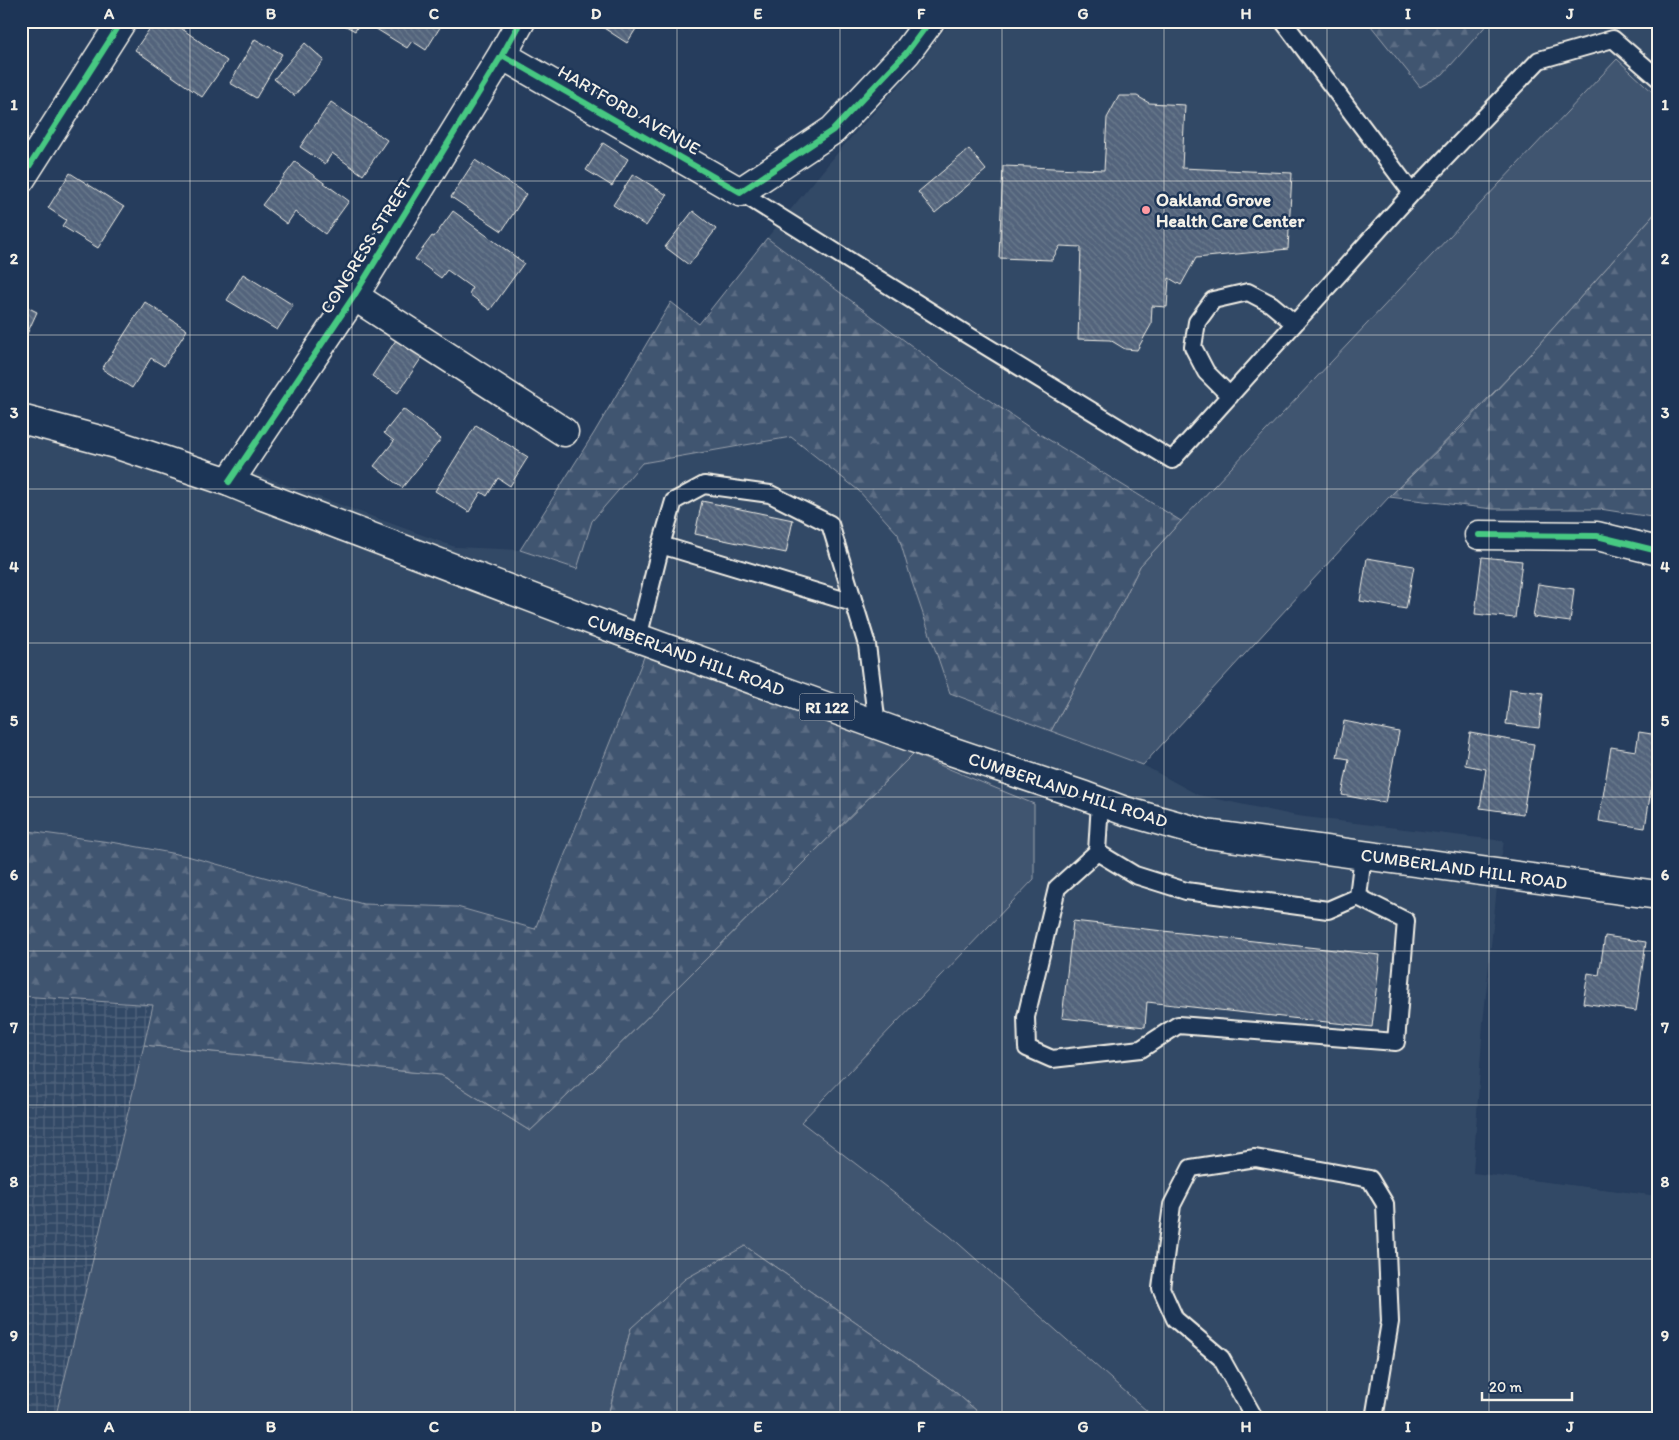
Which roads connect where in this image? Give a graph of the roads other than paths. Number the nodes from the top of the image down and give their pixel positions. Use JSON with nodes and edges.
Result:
{"nodes":[{"id":1,"x":122,"y":21,"type":"edge"},
{"id":2,"x":521,"y":21,"type":"edge"},
{"id":3,"x":930,"y":21,"type":"edge"},
{"id":4,"x":1283,"y":21,"type":"edge"},
{"id":5,"x":502,"y":55,"type":"junction"},
{"id":6,"x":1658,"y":78,"type":"edge"},
{"id":7,"x":21,"y":180,"type":"edge"},
{"id":8,"x":740,"y":192,"type":"junction"},
{"id":9,"x":1412,"y":193,"type":"junction"},
{"id":10,"x":354,"y":296,"type":"junction"},
{"id":11,"x":1294,"y":323,"type":"junction"},
{"id":12,"x":1230,"y":396,"type":"junction"},
{"id":13,"x":21,"y":419,"type":"edge"},
{"id":14,"x":564,"y":432,"type":"dead end"},
{"id":15,"x":229,"y":482,"type":"junction"},
{"id":16,"x":1479,"y":535,"type":"dead end"},
{"id":17,"x":662,"y":545,"type":"junction"},
{"id":18,"x":1658,"y":551,"type":"edge"},
{"id":19,"x":853,"y":603,"type":"junction"},
{"id":20,"x":638,"y":638,"type":"junction"},
{"id":21,"x":877,"y":725,"type":"junction"},
{"id":22,"x":1100,"y":802,"type":"junction"},
{"id":23,"x":1097,"y":852,"type":"junction"},
{"id":24,"x":1363,"y":855,"type":"junction"},
{"id":25,"x":1658,"y":895,"type":"edge"},
{"id":26,"x":1358,"y":897,"type":"junction"},
{"id":27,"x":1255,"y":1419,"type":"edge"},
{"id":28,"x":1374,"y":1419,"type":"edge"}],
"edges":[{"from":1,"to":7,"type":"main road"},
{"from":2,"to":5,"type":"main road","name":"CONGRESS STREET"},
{"from":3,"to":8,"type":"main road"},
{"from":4,"to":9,"type":"lane"},
{"from":5,"to":8,"type":"main road","name":"HARTFORD AVENUE"},
{"from":5,"to":10,"type":"main road","name":"CONGRESS STREET"},
{"from":6,"to":9,"type":"lane"},
{"from":8,"to":12,"type":"lane"},
{"from":9,"to":11,"type":"lane"},
{"from":10,"to":14,"type":"main road"},
{"from":10,"to":15,"type":"main road","name":"CONGRESS STREET"},
{"from":11,"to":12,"type":"lane"},
{"from":11,"to":12,"type":"lane"},
{"from":13,"to":15,"type":"main road","name":"CUMBERLAND HILL ROAD","number":"RI 122"},
{"from":15,"to":20,"type":"main road","name":"CUMBERLAND HILL ROAD","number":"RI 122"},
{"from":16,"to":18,"type":"main road"},
{"from":17,"to":19,"type":"lane"},
{"from":17,"to":19,"type":"lane"},
{"from":17,"to":20,"type":"lane"},
{"from":19,"to":21,"type":"lane"},
{"from":20,"to":21,"type":"main road","name":"CUMBERLAND HILL ROAD","number":"RI 122"},
{"from":21,"to":22,"type":"main road","name":"CUMBERLAND HILL ROAD","number":"RI 122"},
{"from":22,"to":23,"type":"lane"},
{"from":22,"to":24,"type":"main road","name":"CUMBERLAND HILL ROAD","number":"RI 122"},
{"from":23,"to":26,"type":"lane"},
{"from":23,"to":26,"type":"lane"},
{"from":24,"to":25,"type":"main road","name":"CUMBERLAND HILL ROAD","number":"RI 122"},
{"from":24,"to":26,"type":"lane"},
{"from":27,"to":28,"type":"lane"}]}
